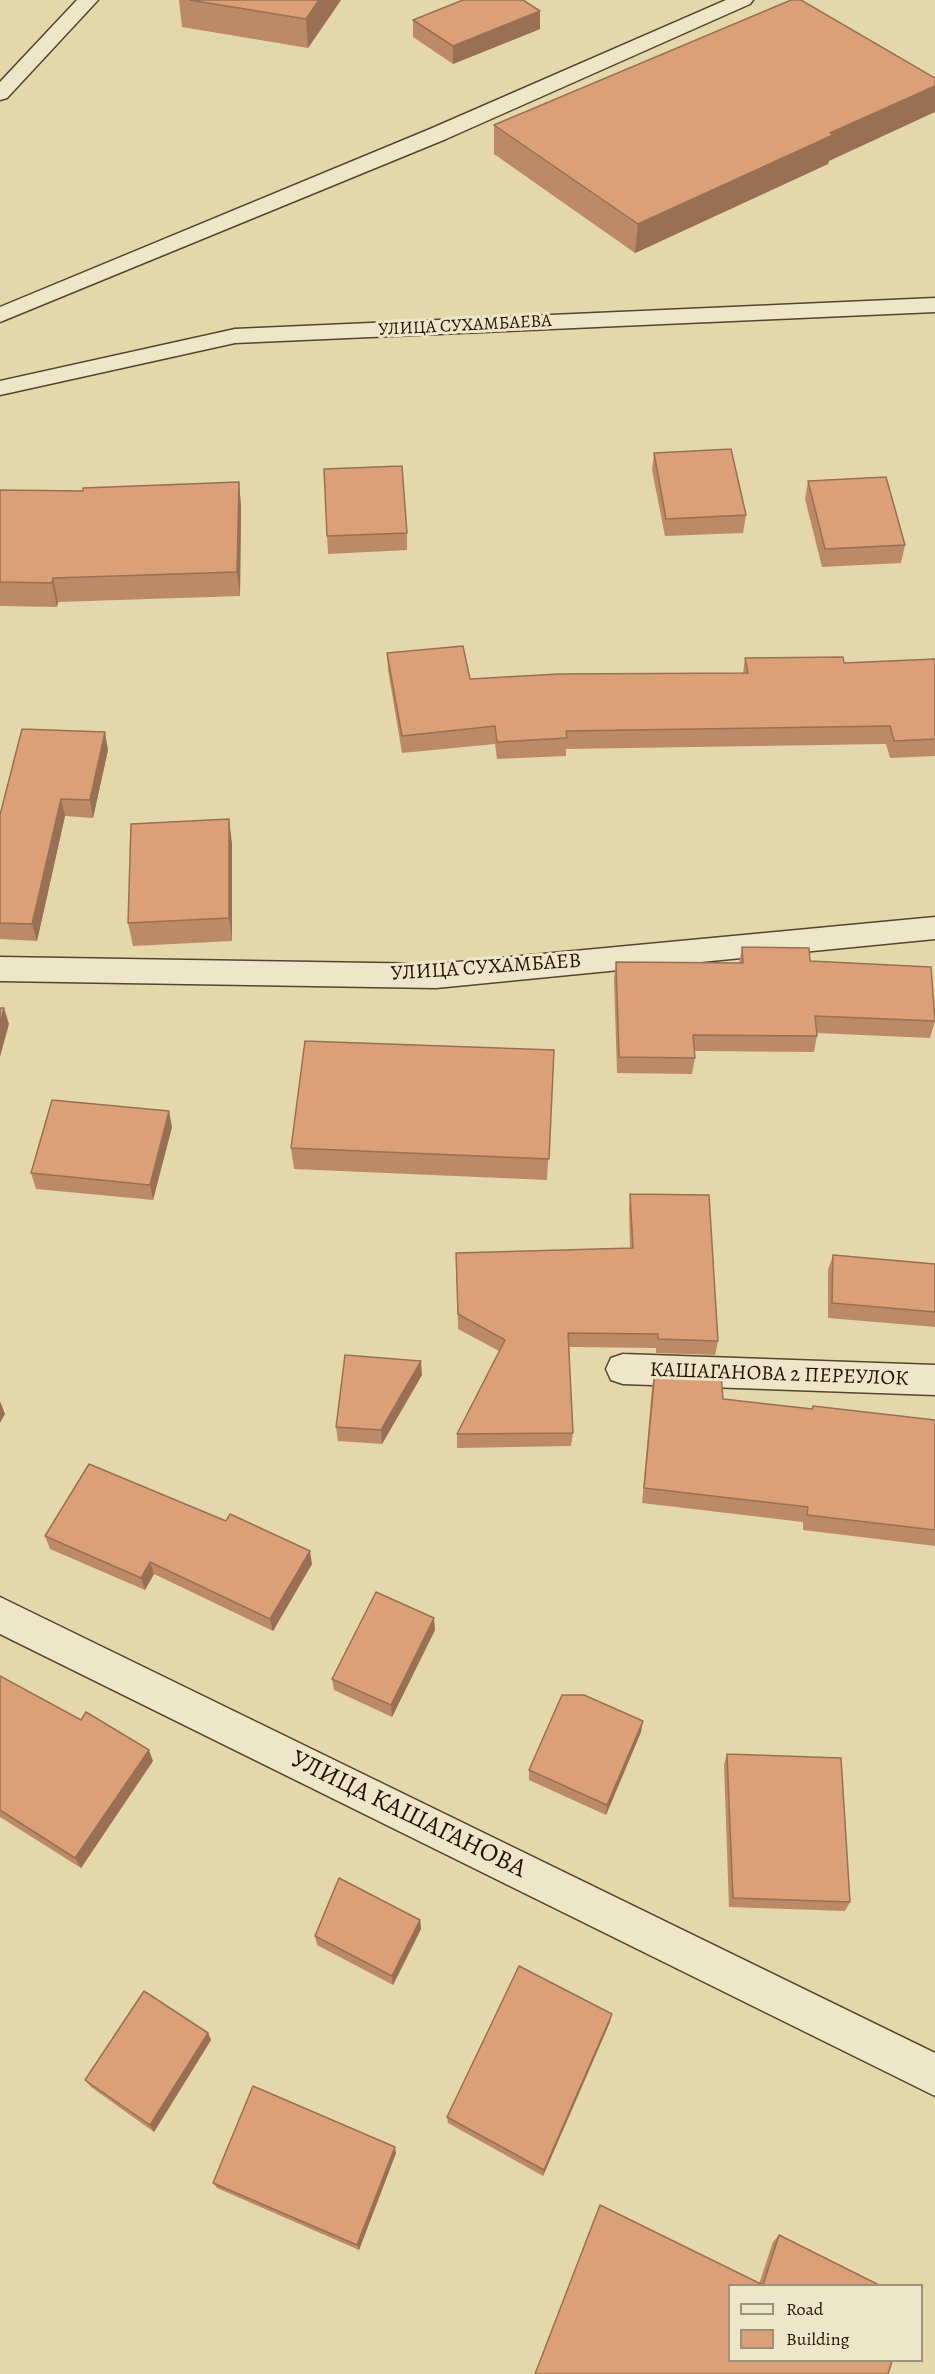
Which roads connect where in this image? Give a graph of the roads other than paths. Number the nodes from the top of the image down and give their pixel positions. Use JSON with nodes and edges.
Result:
{"nodes":[{"id":1,"x":88,"y":0,"type":"edge"},
{"id":2,"x":743,"y":0,"type":"edge"},
{"id":3,"x":0,"y":94,"type":"edge"},
{"id":4,"x":935,"y":305,"type":"edge"},
{"id":5,"x":0,"y":315,"type":"edge"},
{"id":6,"x":0,"y":388,"type":"edge"},
{"id":7,"x":935,"y":928,"type":"edge"},
{"id":8,"x":0,"y":969,"type":"edge"},
{"id":9,"x":623,"y":1369,"type":"dead end"},
{"id":10,"x":935,"y":1380,"type":"edge"},
{"id":11,"x":0,"y":1615,"type":"edge"},
{"id":12,"x":935,"y":2075,"type":"edge"}],
"edges":[{"from":1,"to":3,"type":"street"},
{"from":2,"to":5,"type":"street"},
{"from":4,"to":6,"type":"street","name":"УЛИЦА СУХАМБАЕВА"},
{"from":7,"to":8,"type":"street","name":"УЛИЦА СУХАМБАЕВ"},
{"from":9,"to":10,"type":"street","name":"КАШАГАНОВА 2 ПЕРЕУЛОК"},
{"from":11,"to":12,"type":"street","name":"УЛИЦА КАШАГАНОВА"}]}
